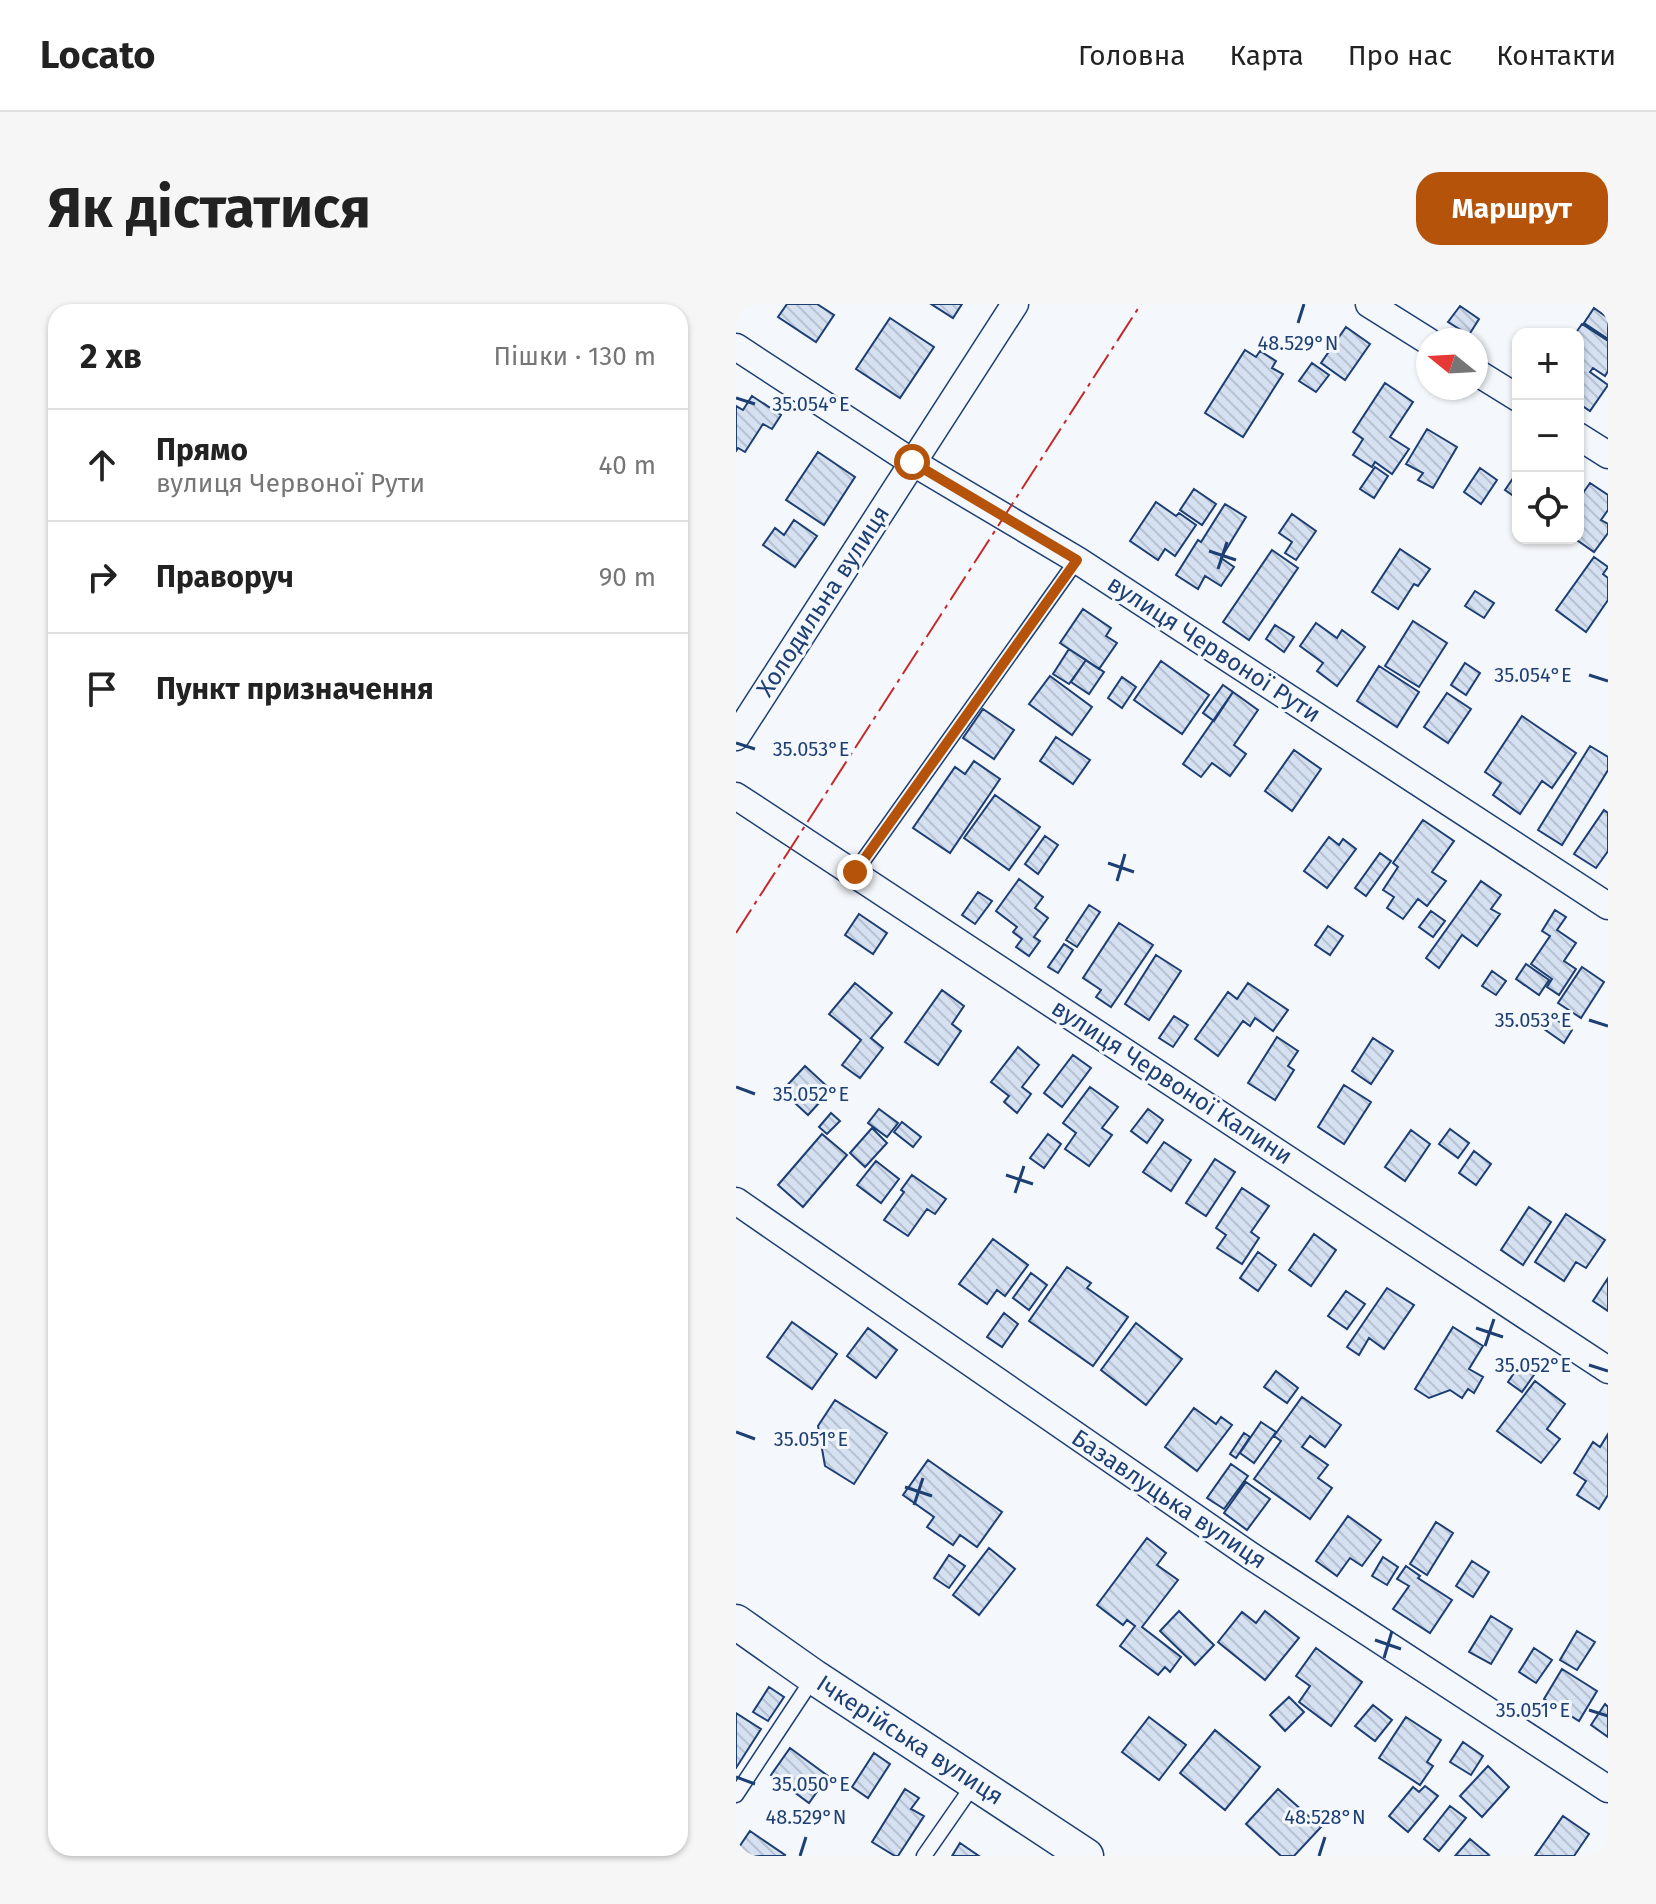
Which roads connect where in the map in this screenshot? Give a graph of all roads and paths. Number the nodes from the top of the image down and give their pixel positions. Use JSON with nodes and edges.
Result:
{"nodes":[{"id":1,"x":1015,"y":304,"type":"edge"},
{"id":2,"x":1369,"y":304,"type":"edge"},
{"id":3,"x":1416,"y":333,"type":"edge"},
{"id":4,"x":736,"y":347,"type":"edge"},
{"id":5,"x":1488,"y":379,"type":"edge"},
{"id":6,"x":1512,"y":394,"type":"edge"},
{"id":7,"x":1584,"y":440,"type":"edge"},
{"id":8,"x":1608,"y":455,"type":"edge"},
{"id":9,"x":912,"y":462,"type":"junction"},
{"id":10,"x":1077,"y":560,"type":"junction"},
{"id":11,"x":736,"y":737,"type":"edge"},
{"id":12,"x":736,"y":796,"type":"edge"},
{"id":13,"x":855,"y":872,"type":"junction"},
{"id":14,"x":1608,"y":906,"type":"edge"},
{"id":15,"x":736,"y":1201,"type":"edge"},
{"id":16,"x":1608,"y":1370,"type":"edge"},
{"id":17,"x":736,"y":1622,"type":"edge"},
{"id":18,"x":814,"y":1677,"type":"junction"},
{"id":19,"x":974,"y":1783,"type":"junction"},
{"id":20,"x":1608,"y":1789,"type":"edge"},
{"id":21,"x":736,"y":1795,"type":"edge"},
{"id":22,"x":924,"y":1856,"type":"edge"},
{"id":23,"x":1086,"y":1856,"type":"edge"}],
"edges":[{"from":1,"to":9,"type":"street","name":"Холодильна вулиця"},
{"from":2,"to":3,"type":"street"},
{"from":4,"to":9,"type":"street","name":"вулиця Червоної Рути"},
{"from":5,"to":6,"type":"street"},
{"from":7,"to":8,"type":"street"},
{"from":9,"to":10,"type":"street","name":"вулиця Червоної Рути"},
{"from":9,"to":11,"type":"street","name":"Холодильна вулиця"},
{"from":10,"to":13,"type":"lane"},
{"from":10,"to":14,"type":"street","name":"вулиця Червоної Рути"},
{"from":12,"to":13,"type":"street","name":"вулиця Червоної Калини"},
{"from":13,"to":16,"type":"street","name":"вулиця Червоної Калини"},
{"from":15,"to":20,"type":"street","name":"Базавлуцька вулиця"},
{"from":17,"to":18,"type":"street","name":"Ічкерійська вулиця"},
{"from":18,"to":19,"type":"street","name":"Ічкерійська вулиця"},
{"from":18,"to":21,"type":"lane"},
{"from":19,"to":22,"type":"lane"},
{"from":19,"to":23,"type":"street","name":"Ічкерійська вулиця"}]}
